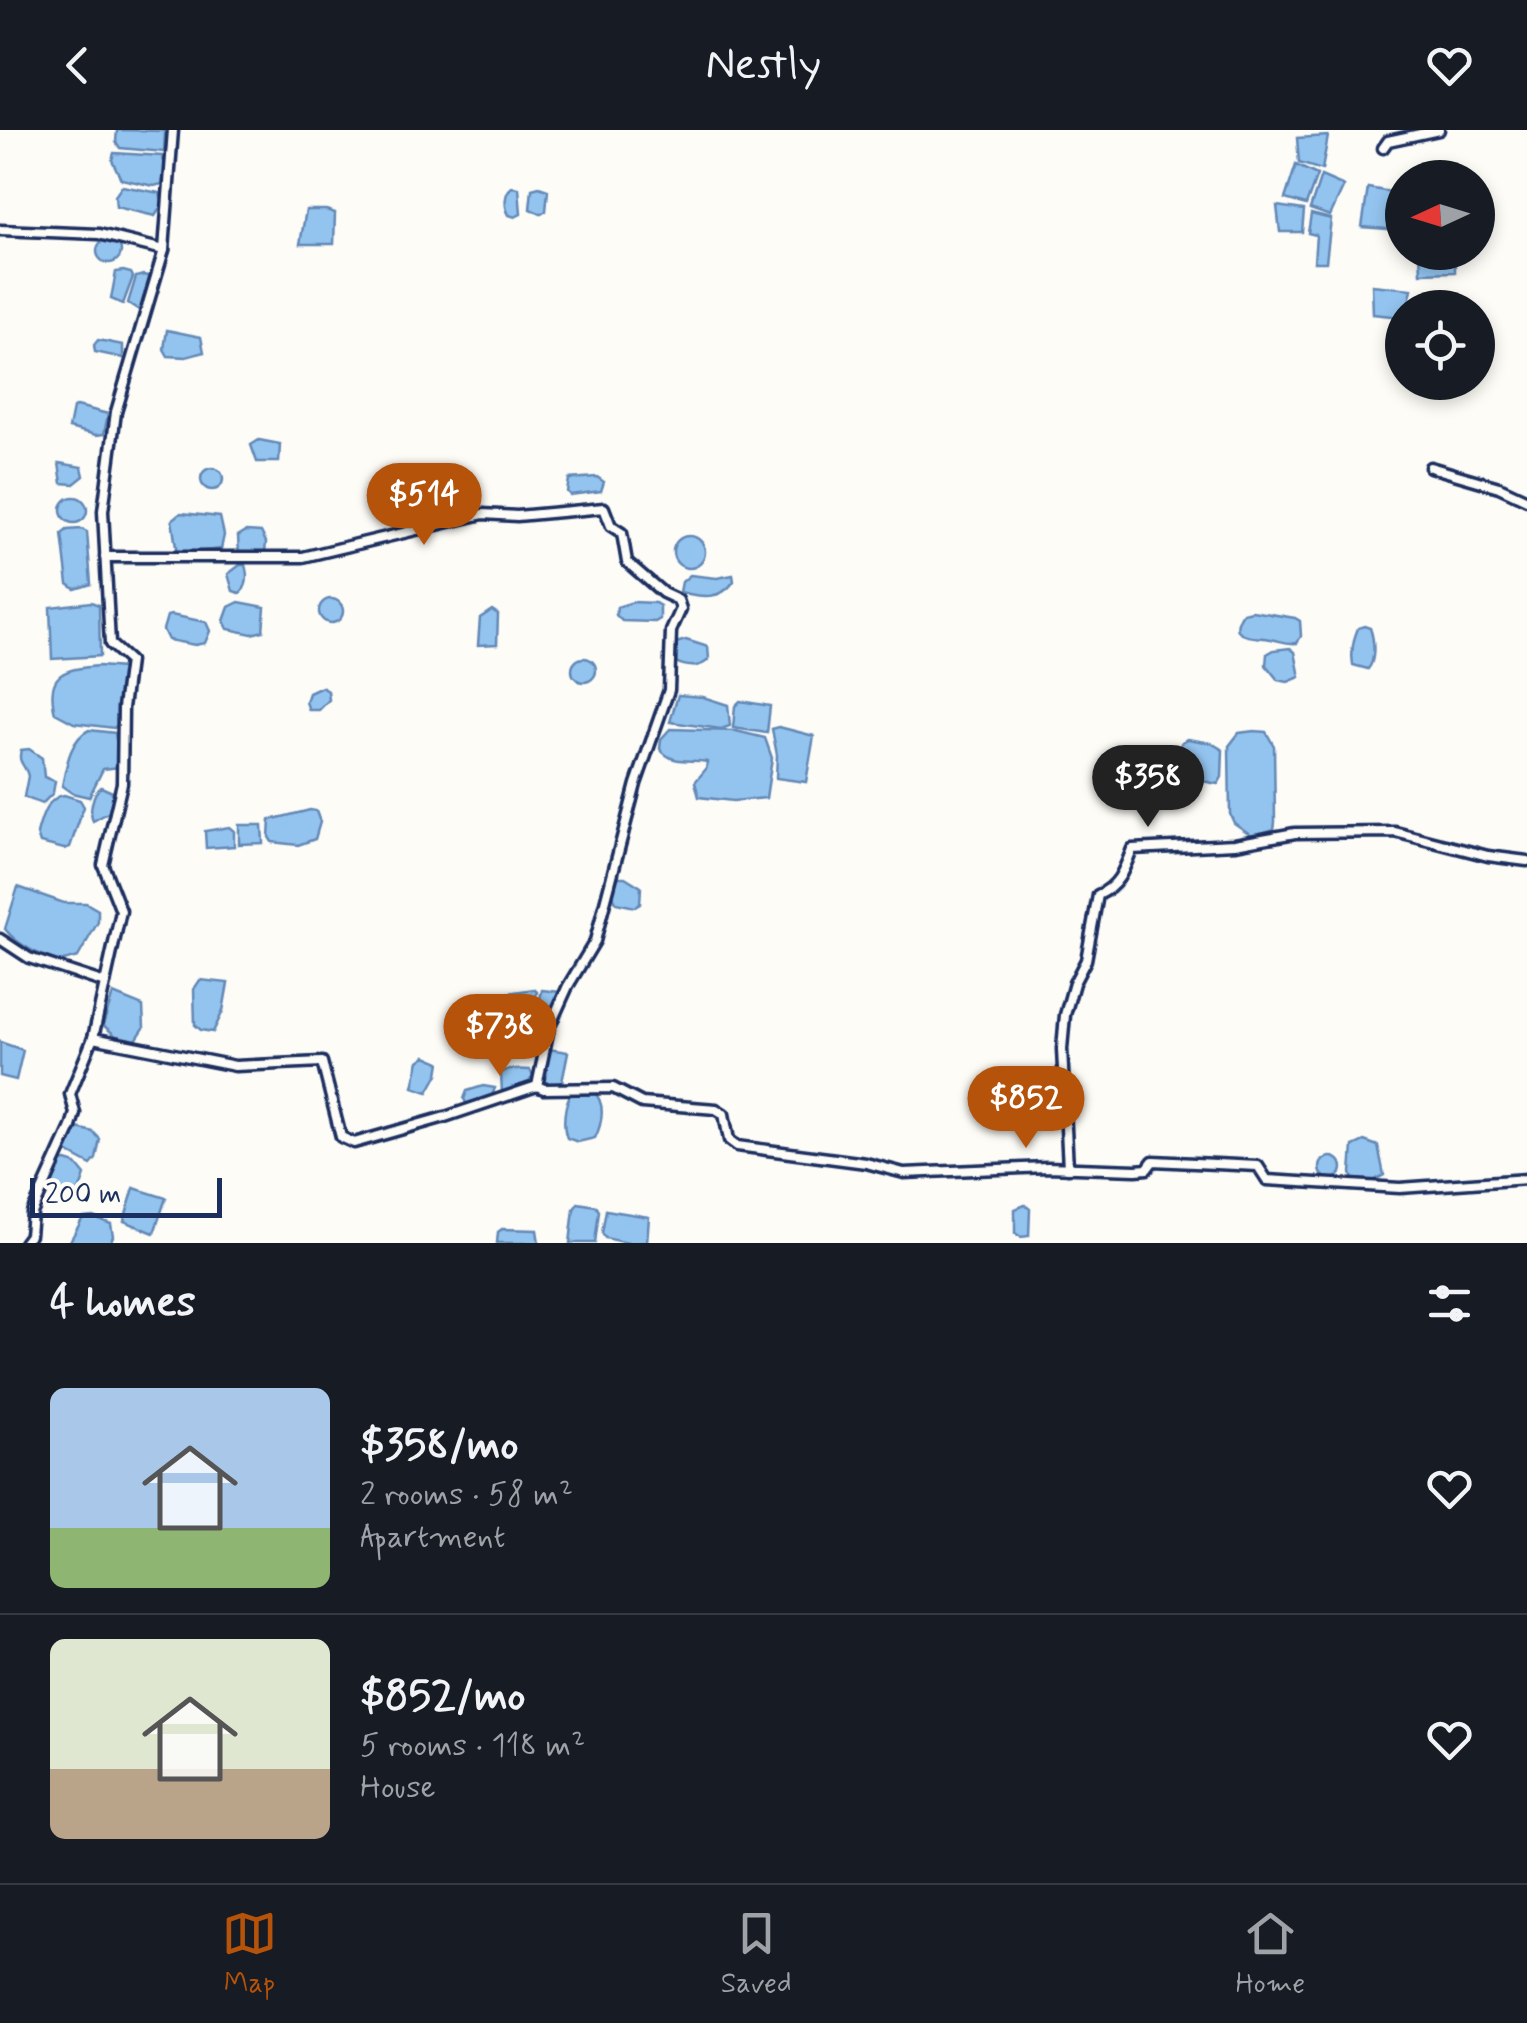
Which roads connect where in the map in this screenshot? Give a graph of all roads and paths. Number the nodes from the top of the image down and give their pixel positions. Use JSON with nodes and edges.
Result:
{"nodes":[{"id":1,"x":172,"y":130,"type":"edge"},
{"id":2,"x":1438,"y":130,"type":"edge"},
{"id":3,"x":1383,"y":148,"type":"dead end"},
{"id":4,"x":0,"y":230,"type":"edge"},
{"id":5,"x":164,"y":250,"type":"junction"},
{"id":6,"x":1430,"y":467,"type":"dead end"},
{"id":7,"x":1527,"y":500,"type":"edge"},
{"id":8,"x":105,"y":557,"type":"junction"},
{"id":9,"x":1527,"y":861,"type":"edge"},
{"id":10,"x":0,"y":938,"type":"edge"},
{"id":11,"x":105,"y":984,"type":"junction"},
{"id":12,"x":93,"y":1038,"type":"junction"},
{"id":13,"x":537,"y":1086,"type":"junction"},
{"id":14,"x":1068,"y":1168,"type":"junction"},
{"id":15,"x":1527,"y":1179,"type":"edge"},
{"id":16,"x":24,"y":1243,"type":"edge"}],
"edges":[{"from":1,"to":5,"type":"street"},
{"from":2,"to":3,"type":"street"},
{"from":4,"to":5,"type":"street"},
{"from":5,"to":8,"type":"street"},
{"from":6,"to":7,"type":"street"},
{"from":8,"to":11,"type":"street"},
{"from":8,"to":13,"type":"street"},
{"from":9,"to":14,"type":"street"},
{"from":10,"to":11,"type":"street"},
{"from":11,"to":12,"type":"street"},
{"from":12,"to":13,"type":"street"},
{"from":12,"to":16,"type":"street"},
{"from":13,"to":14,"type":"street"},
{"from":14,"to":15,"type":"street"}]}
